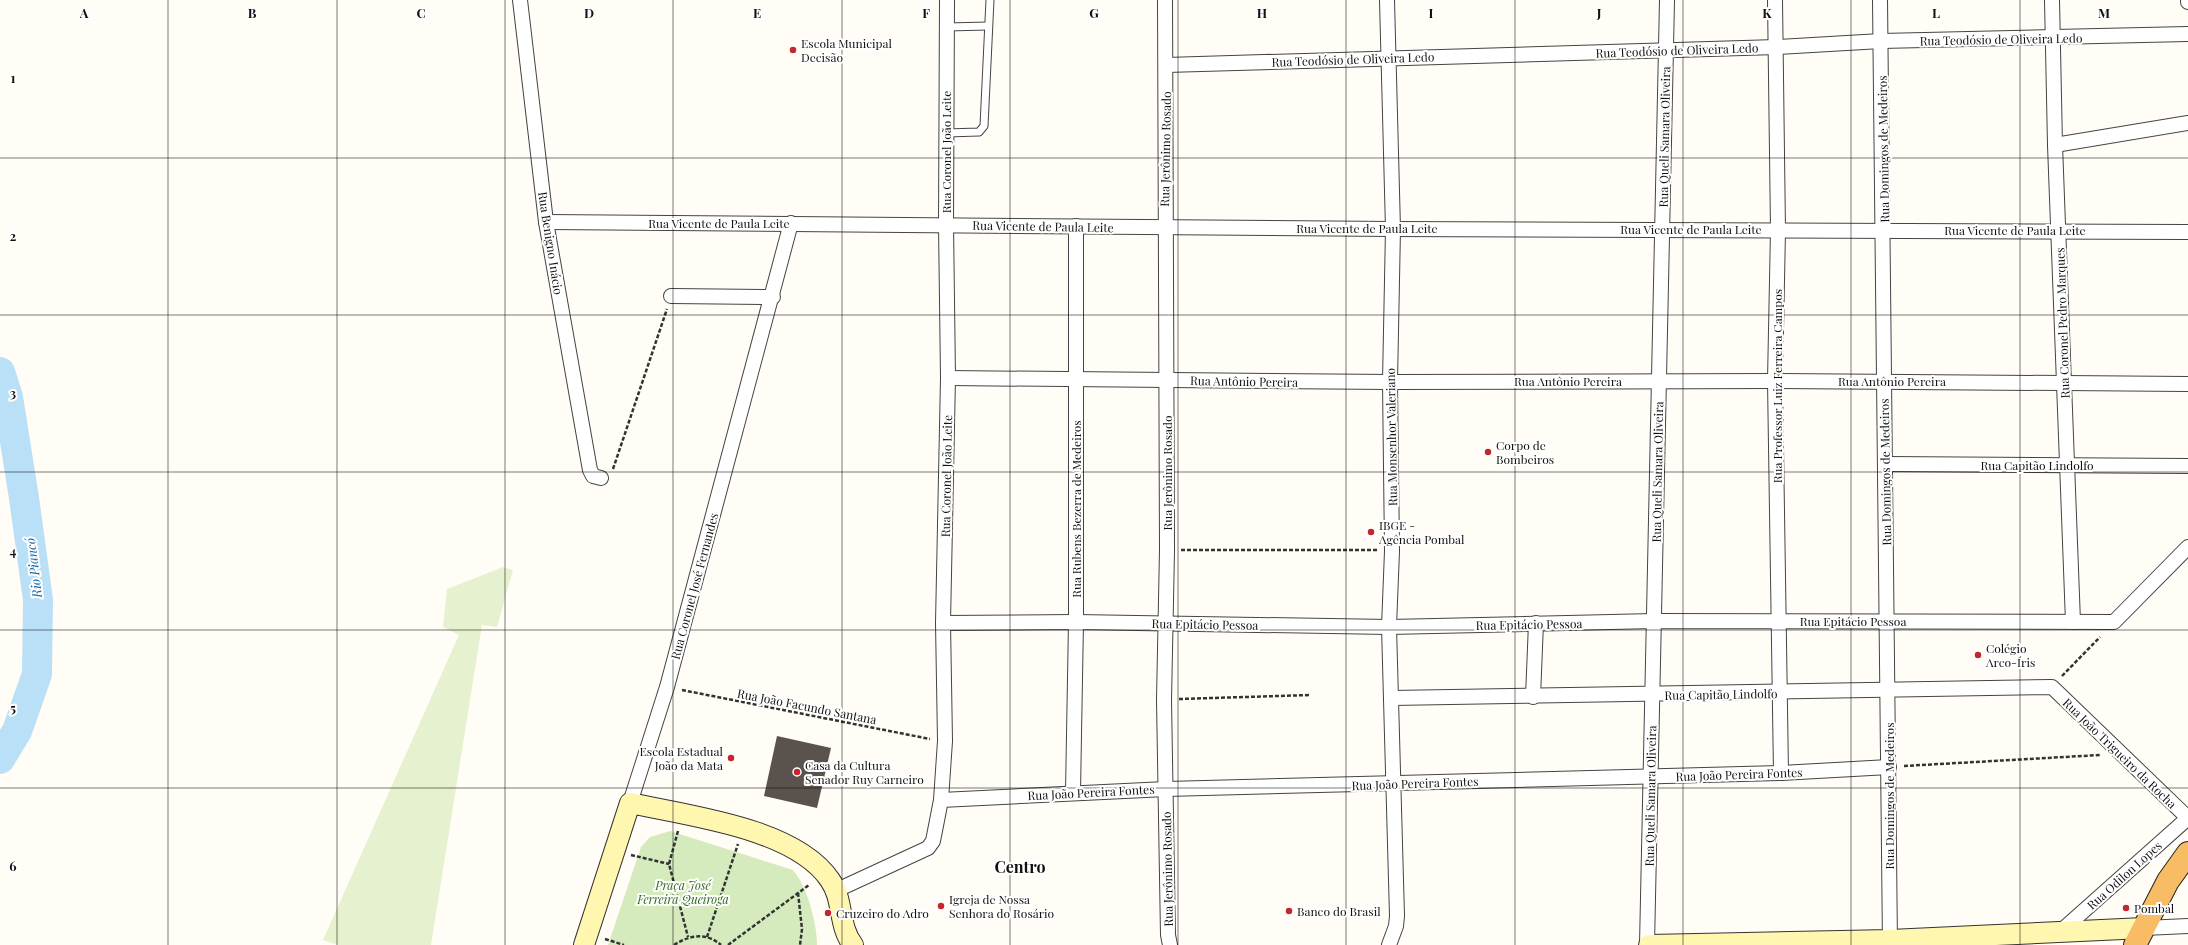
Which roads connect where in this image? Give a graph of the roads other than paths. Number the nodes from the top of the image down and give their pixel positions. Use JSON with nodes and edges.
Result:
{"nodes":[{"id":1,"x":520,"y":0,"type":"edge"},
{"id":2,"x":947,"y":0,"type":"edge"},
{"id":3,"x":990,"y":0,"type":"edge"},
{"id":4,"x":1165,"y":0,"type":"edge"},
{"id":5,"x":1387,"y":0,"type":"edge"},
{"id":6,"x":1667,"y":0,"type":"edge"},
{"id":7,"x":1774,"y":0,"type":"edge"},
{"id":8,"x":1880,"y":0,"type":"edge"},
{"id":9,"x":2052,"y":0,"type":"edge"},
{"id":10,"x":988,"y":26,"type":"junction"},
{"id":11,"x":947,"y":27,"type":"junction"},
{"id":12,"x":2188,"y":34,"type":"edge"},
{"id":13,"x":2052,"y":38,"type":"junction"},
{"id":14,"x":1881,"y":41,"type":"junction"},
{"id":15,"x":1777,"y":47,"type":"junction"},
{"id":16,"x":1666,"y":51,"type":"junction"},
{"id":17,"x":1390,"y":58,"type":"junction"},
{"id":18,"x":1166,"y":65,"type":"junction"},
{"id":19,"x":2188,"y":123,"type":"edge"},
{"id":20,"x":946,"y":133,"type":"junction"},
{"id":21,"x":2055,"y":145,"type":"junction"},
{"id":22,"x":546,"y":222,"type":"junction"},
{"id":23,"x":792,"y":223,"type":"junction"},
{"id":24,"x":946,"y":224,"type":"junction"},
{"id":25,"x":1076,"y":226,"type":"junction"},
{"id":26,"x":1165,"y":227,"type":"junction"},
{"id":27,"x":1393,"y":229,"type":"junction"},
{"id":28,"x":1662,"y":229,"type":"junction"},
{"id":29,"x":1884,"y":229,"type":"junction"},
{"id":30,"x":1778,"y":230,"type":"junction"},
{"id":31,"x":2059,"y":231,"type":"junction"},
{"id":32,"x":2188,"y":232,"type":"edge"},
{"id":33,"x":672,"y":296,"type":"road end"},
{"id":34,"x":773,"y":297,"type":"junction"},
{"id":35,"x":948,"y":378,"type":"junction"},
{"id":36,"x":1076,"y":379,"type":"junction"},
{"id":37,"x":1167,"y":380,"type":"junction"},
{"id":38,"x":1658,"y":381,"type":"junction"},
{"id":39,"x":1775,"y":381,"type":"junction"},
{"id":40,"x":1883,"y":381,"type":"junction"},
{"id":41,"x":1390,"y":382,"type":"junction"},
{"id":42,"x":2063,"y":383,"type":"junction"},
{"id":43,"x":2188,"y":384,"type":"edge"},
{"id":44,"x":1886,"y":464,"type":"junction"},
{"id":45,"x":2067,"y":466,"type":"junction"},
{"id":46,"x":2188,"y":466,"type":"edge"},
{"id":47,"x":601,"y":478,"type":"road end"},
{"id":48,"x":2188,"y":547,"type":"edge"},
{"id":49,"x":1888,"y":620,"type":"junction"},
{"id":50,"x":1654,"y":621,"type":"junction"},
{"id":51,"x":1780,"y":621,"type":"junction"},
{"id":52,"x":1076,"y":622,"type":"junction"},
{"id":53,"x":2073,"y":622,"type":"junction"},
{"id":54,"x":943,"y":624,"type":"junction"},
{"id":55,"x":1166,"y":624,"type":"junction"},
{"id":56,"x":1536,"y":624,"type":"junction"},
{"id":57,"x":1390,"y":627,"type":"junction"},
{"id":58,"x":2052,"y":687,"type":"joint"},
{"id":59,"x":1888,"y":689,"type":"junction"},
{"id":60,"x":1780,"y":693,"type":"junction"},
{"id":61,"x":1652,"y":695,"type":"junction"},
{"id":62,"x":1533,"y":697,"type":"junction"},
{"id":63,"x":1391,"y":698,"type":"junction"},
{"id":64,"x":1889,"y":767,"type":"junction"},
{"id":65,"x":1780,"y":773,"type":"junction"},
{"id":66,"x":1650,"y":776,"type":"junction"},
{"id":67,"x":1394,"y":784,"type":"junction"},
{"id":68,"x":1166,"y":789,"type":"junction"},
{"id":69,"x":1073,"y":792,"type":"junction"},
{"id":70,"x":941,"y":800,"type":"junction"},
{"id":71,"x":630,"y":803,"type":"junction"},
{"id":72,"x":2188,"y":818,"type":"edge"},
{"id":73,"x":2188,"y":853,"type":"edge"},
{"id":74,"x":837,"y":890,"type":"junction"},
{"id":75,"x":2188,"y":926,"type":"edge"},
{"id":76,"x":2060,"y":932,"type":"junction"},
{"id":77,"x":2139,"y":936,"type":"edge"},
{"id":78,"x":1890,"y":942,"type":"edge"},
{"id":79,"x":584,"y":945,"type":"edge"},
{"id":80,"x":853,"y":945,"type":"edge"},
{"id":81,"x":1170,"y":945,"type":"edge"},
{"id":82,"x":1390,"y":945,"type":"edge"},
{"id":83,"x":1648,"y":945,"type":"edge"}],
"edges":[{"from":1,"to":22,"type":"street","name":"Rua Benigno Inácio"},
{"from":2,"to":11,"type":"street","name":"Rua Coronel João Leite"},
{"from":3,"to":10,"type":"lane"},
{"from":4,"to":18,"type":"street","name":"Rua Jerônimo Rosado"},
{"from":5,"to":17,"type":"street","name":"Rua Monsenhor Valeriano"},
{"from":6,"to":16,"type":"street","name":"Rua Queli Samara Oliveira"},
{"from":7,"to":15,"type":"street","name":"Rua Professor Luiz Ferreira Campos"},
{"from":8,"to":14,"type":"street","name":"Rua Domingos de Medeiros"},
{"from":9,"to":13,"type":"street","name":"Rua Coronel Pedro Marques"},
{"from":10,"to":11,"type":"lane"},
{"from":10,"to":20,"type":"lane"},
{"from":11,"to":20,"type":"street","name":"Rua Coronel João Leite"},
{"from":12,"to":13,"type":"street","name":"Rua Teodósio de Oliveira Ledo"},
{"from":13,"to":14,"type":"street","name":"Rua Teodósio de Oliveira Ledo"},
{"from":13,"to":21,"type":"street","name":"Rua Coronel Pedro Marques"},
{"from":14,"to":15,"type":"street","name":"Rua Teodósio de Oliveira Ledo"},
{"from":14,"to":29,"type":"street","name":"Rua Domingos de Medeiros"},
{"from":15,"to":16,"type":"street","name":"Rua Teodósio de Oliveira Ledo"},
{"from":15,"to":30,"type":"street","name":"Rua Professor Luiz Ferreira Campos"},
{"from":16,"to":17,"type":"street","name":"Rua Teodósio de Oliveira Ledo"},
{"from":16,"to":28,"type":"street","name":"Rua Queli Samara Oliveira"},
{"from":17,"to":18,"type":"street","name":"Rua Teodósio de Oliveira Ledo"},
{"from":17,"to":27,"type":"street","name":"Rua Monsenhor Valeriano"},
{"from":18,"to":26,"type":"street","name":"Rua Jerônimo Rosado"},
{"from":19,"to":21,"type":"street"},
{"from":20,"to":24,"type":"street","name":"Rua Coronel João Leite"},
{"from":21,"to":31,"type":"street","name":"Rua Coronel Pedro Marques"},
{"from":22,"to":23,"type":"street","name":"Rua Vicente de Paula Leite"},
{"from":22,"to":47,"type":"street","name":"Rua Benigno Inácio"},
{"from":23,"to":24,"type":"street","name":"Rua Vicente de Paula Leite"},
{"from":23,"to":34,"type":"street","name":"Rua Coronel José Fernandes"},
{"from":24,"to":25,"type":"street","name":"Rua Vicente de Paula Leite"},
{"from":24,"to":35,"type":"street","name":"Rua Coronel João Leite"},
{"from":25,"to":26,"type":"street","name":"Rua Vicente de Paula Leite"},
{"from":25,"to":36,"type":"street","name":"Rua Rubens Bezerra de Medeiros"},
{"from":26,"to":27,"type":"street","name":"Rua Vicente de Paula Leite"},
{"from":26,"to":37,"type":"street","name":"Rua Jerônimo Rosado"},
{"from":27,"to":28,"type":"street","name":"Rua Vicente de Paula Leite"},
{"from":27,"to":41,"type":"street","name":"Rua Monsenhor Valeriano"},
{"from":28,"to":30,"type":"street","name":"Rua Vicente de Paula Leite"},
{"from":28,"to":38,"type":"street","name":"Rua Queli Samara Oliveira"},
{"from":29,"to":30,"type":"street","name":"Rua Vicente de Paula Leite"},
{"from":29,"to":31,"type":"street","name":"Rua Vicente de Paula Leite"},
{"from":29,"to":40,"type":"street","name":"Rua Domingos de Medeiros"},
{"from":30,"to":39,"type":"street","name":"Rua Professor Luiz Ferreira Campos"},
{"from":31,"to":32,"type":"street","name":"Rua Vicente de Paula Leite"},
{"from":31,"to":42,"type":"street","name":"Rua Coronel Pedro Marques"},
{"from":33,"to":34,"type":"street"},
{"from":34,"to":71,"type":"street","name":"Rua Coronel José Fernandes"},
{"from":35,"to":36,"type":"street","name":"Rua Antônio Pereira"},
{"from":35,"to":54,"type":"street","name":"Rua Coronel João Leite"},
{"from":36,"to":37,"type":"street","name":"Rua Antônio Pereira"},
{"from":36,"to":52,"type":"street","name":"Rua Rubens Bezerra de Medeiros"},
{"from":37,"to":41,"type":"street","name":"Rua Antônio Pereira"},
{"from":37,"to":55,"type":"street","name":"Rua Jerônimo Rosado"},
{"from":38,"to":39,"type":"street","name":"Rua Antônio Pereira"},
{"from":38,"to":41,"type":"street","name":"Rua Antônio Pereira"},
{"from":38,"to":50,"type":"street","name":"Rua Queli Samara Oliveira"},
{"from":39,"to":40,"type":"street","name":"Rua Antônio Pereira"},
{"from":39,"to":51,"type":"street","name":"Rua Professor Luiz Ferreira Campos"},
{"from":40,"to":42,"type":"street","name":"Rua Antônio Pereira"},
{"from":40,"to":44,"type":"street","name":"Rua Domingos de Medeiros"},
{"from":41,"to":57,"type":"street","name":"Rua Monsenhor Valeriano"},
{"from":42,"to":43,"type":"street","name":"Rua Antônio Pereira"},
{"from":42,"to":45,"type":"street","name":"Rua Coronel Pedro Marques"},
{"from":44,"to":45,"type":"street","name":"Rua Capitão Lindolfo"},
{"from":44,"to":49,"type":"street","name":"Rua Domingos de Medeiros"},
{"from":45,"to":46,"type":"street","name":"Rua Capitão Lindolfo"},
{"from":45,"to":53,"type":"street","name":"Rua Coronel Pedro Marques"},
{"from":48,"to":53,"type":"street","name":"Rua Epitácio Pessoa"},
{"from":49,"to":51,"type":"street","name":"Rua Epitácio Pessoa"},
{"from":49,"to":53,"type":"street","name":"Rua Epitácio Pessoa"},
{"from":49,"to":59,"type":"street","name":"Rua Domingos de Medeiros"},
{"from":50,"to":51,"type":"street","name":"Rua Epitácio Pessoa"},
{"from":50,"to":56,"type":"street","name":"Rua Epitácio Pessoa"},
{"from":50,"to":61,"type":"street","name":"Rua Queli Samara Oliveira"},
{"from":51,"to":60,"type":"street","name":"Rua Professor Luiz Ferreira Campos"},
{"from":52,"to":54,"type":"street","name":"Rua Epitácio Pessoa"},
{"from":52,"to":55,"type":"street","name":"Rua Epitácio Pessoa"},
{"from":52,"to":69,"type":"street","name":"Rua Rubens Bezerra de Medeiros"},
{"from":54,"to":70,"type":"street","name":"Rua Coronel João Leite"},
{"from":55,"to":57,"type":"street","name":"Rua Epitácio Pessoa"},
{"from":55,"to":68,"type":"street","name":"Rua Jerônimo Rosado"},
{"from":56,"to":57,"type":"street","name":"Rua Epitácio Pessoa"},
{"from":56,"to":62,"type":"street"},
{"from":57,"to":63,"type":"street","name":"Rua Monsenhor Valeriano"},
{"from":58,"to":59,"type":"street","name":"Rua Capitão Lindolfo"},
{"from":58,"to":72,"type":"street","name":"Rua João Trigueiro da Rocha"},
{"from":59,"to":60,"type":"street","name":"Rua Capitão Lindolfo"},
{"from":59,"to":64,"type":"street","name":"Rua Domingos de Medeiros"},
{"from":60,"to":61,"type":"street","name":"Rua Capitão Lindolfo"},
{"from":60,"to":65,"type":"street","name":"Rua Professor Luiz Ferreira Campos"},
{"from":61,"to":62,"type":"street","name":"Rua Capitão Lindolfo"},
{"from":61,"to":66,"type":"street","name":"Rua Queli Samara Oliveira"},
{"from":62,"to":63,"type":"street","name":"Rua Capitão Lindolfo"},
{"from":63,"to":67,"type":"street","name":"Rua Monsenhor Valeriano"},
{"from":64,"to":65,"type":"street","name":"Rua João Pereira Fontes"},
{"from":64,"to":78,"type":"street","name":"Rua Domingos de Medeiros"},
{"from":65,"to":66,"type":"street","name":"Rua João Pereira Fontes"},
{"from":66,"to":67,"type":"street","name":"Rua João Pereira Fontes"},
{"from":66,"to":83,"type":"street","name":"Rua Queli Samara Oliveira"},
{"from":67,"to":68,"type":"street","name":"Rua João Pereira Fontes"},
{"from":67,"to":82,"type":"street","name":"Rua Monsenhor Valeriano"},
{"from":68,"to":69,"type":"street","name":"Rua João Pereira Fontes"},
{"from":68,"to":81,"type":"street","name":"Rua Jerônimo Rosado"},
{"from":69,"to":70,"type":"street","name":"Rua João Pereira Fontes"},
{"from":70,"to":74,"type":"street","name":"Rua Coronel João Leite"},
{"from":71,"to":74,"type":"main road"},
{"from":71,"to":79,"type":"main road","name":"Rua Coronel José Fernandes"},
{"from":72,"to":76,"type":"street","name":"Rua Odilon Lopes"},
{"from":73,"to":77,"type":"highway"},
{"from":74,"to":80,"type":"main road"},
{"from":75,"to":77,"type":"street"},
{"from":76,"to":77,"type":"main road"},
{"from":76,"to":78,"type":"main road"},
{"from":78,"to":83,"type":"main road"}]}
